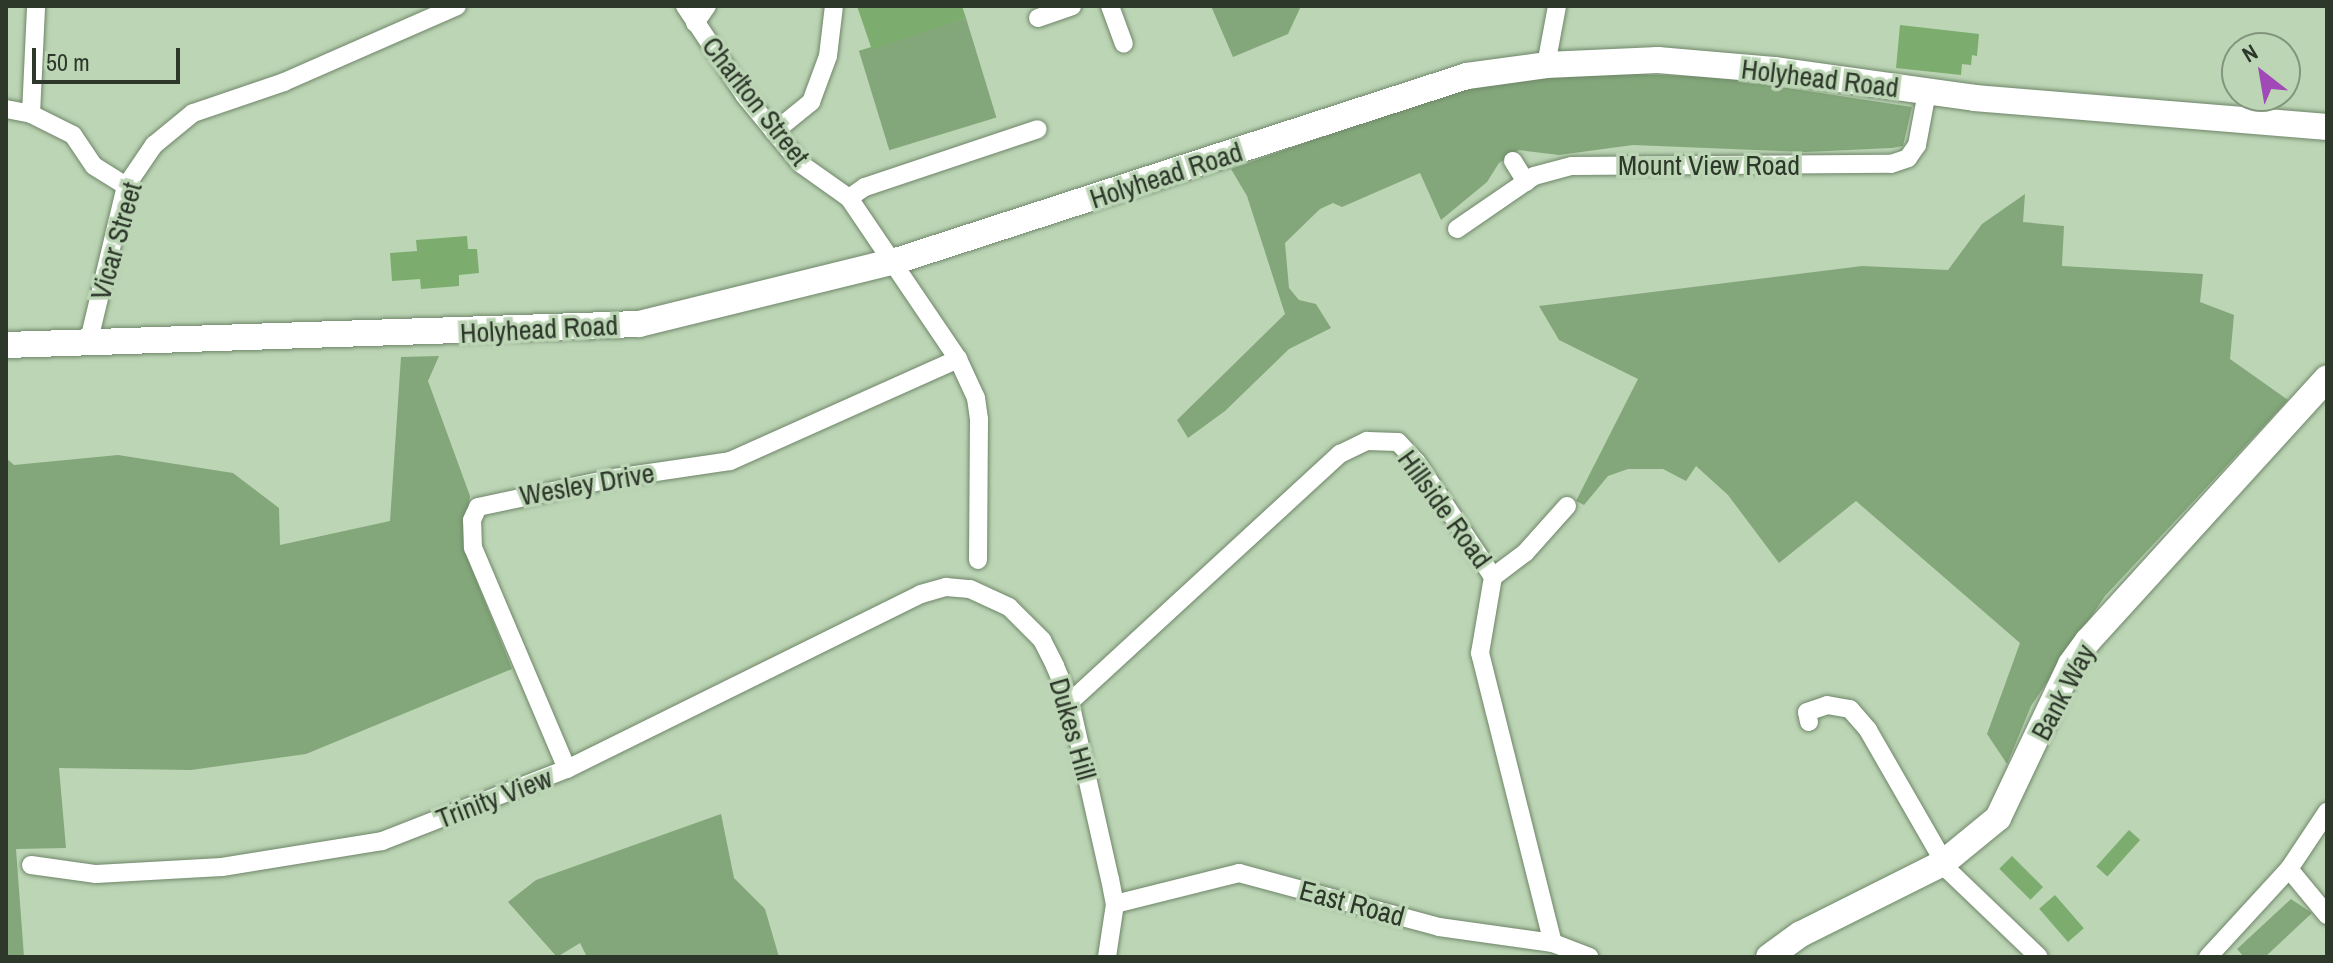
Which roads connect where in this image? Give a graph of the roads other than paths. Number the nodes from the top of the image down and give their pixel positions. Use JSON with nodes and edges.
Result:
{"nodes":[{"id":1,"x":36,"y":6,"type":"edge"},
{"id":2,"x":457,"y":6,"type":"edge"},
{"id":3,"x":685,"y":6,"type":"edge"},
{"id":4,"x":707,"y":6,"type":"edge"},
{"id":5,"x":834,"y":6,"type":"edge"},
{"id":6,"x":1072,"y":6,"type":"edge"},
{"id":7,"x":1110,"y":6,"type":"edge"},
{"id":8,"x":1557,"y":6,"type":"edge"},
{"id":9,"x":433,"y":11,"type":"edge"},
{"id":10,"x":1038,"y":18,"type":"dead end"},
{"id":11,"x":695,"y":23,"type":"junction"},
{"id":12,"x":1124,"y":44,"type":"dead end"},
{"id":13,"x":1546,"y":65,"type":"junction"},
{"id":14,"x":1927,"y":92,"type":"junction"},
{"id":15,"x":6,"y":109,"type":"edge"},
{"id":16,"x":31,"y":114,"type":"junction"},
{"id":17,"x":2327,"y":127,"type":"edge"},
{"id":18,"x":1038,"y":129,"type":"dead end"},
{"id":19,"x":774,"y":132,"type":"junction"},
{"id":20,"x":1513,"y":161,"type":"dead end"},
{"id":21,"x":1526,"y":182,"type":"junction"},
{"id":22,"x":126,"y":186,"type":"junction"},
{"id":23,"x":849,"y":198,"type":"junction"},
{"id":24,"x":1457,"y":229,"type":"dead end"},
{"id":25,"x":896,"y":261,"type":"junction"},
{"id":26,"x":89,"y":340,"type":"junction"},
{"id":27,"x":6,"y":345,"type":"edge"},
{"id":28,"x":958,"y":359,"type":"junction"},
{"id":29,"x":2327,"y":378,"type":"edge"},
{"id":30,"x":1567,"y":506,"type":"dead end"},
{"id":31,"x":978,"y":560,"type":"dead end"},
{"id":32,"x":1493,"y":577,"type":"junction"},
{"id":33,"x":921,"y":594,"type":"joint"},
{"id":34,"x":1070,"y":702,"type":"junction"},
{"id":35,"x":1809,"y":722,"type":"dead end"},
{"id":36,"x":567,"y":769,"type":"junction"},
{"id":37,"x":2327,"y":812,"type":"edge"},
{"id":38,"x":1943,"y":863,"type":"junction"},
{"id":39,"x":31,"y":865,"type":"dead end"},
{"id":40,"x":2289,"y":869,"type":"junction"},
{"id":41,"x":1115,"y":904,"type":"junction"},
{"id":42,"x":2327,"y":915,"type":"edge"},
{"id":43,"x":1553,"y":943,"type":"junction"},
{"id":44,"x":1107,"y":957,"type":"edge"},
{"id":45,"x":1589,"y":957,"type":"edge"},
{"id":46,"x":1769,"y":957,"type":"edge"},
{"id":47,"x":2039,"y":957,"type":"edge"},
{"id":48,"x":2208,"y":957,"type":"edge"}],
"edges":[{"from":1,"to":16,"type":"street"},
{"from":2,"to":9,"type":"street","name":"Vicar Street"},
{"from":3,"to":11,"type":"street","name":"Charlton Street"},
{"from":4,"to":11,"type":"street"},
{"from":5,"to":19,"type":"street"},
{"from":6,"to":10,"type":"street"},
{"from":7,"to":12,"type":"street"},
{"from":8,"to":13,"type":"street"},
{"from":9,"to":22,"type":"street","name":"Vicar Street"},
{"from":11,"to":19,"type":"street","name":"Charlton Street"},
{"from":13,"to":14,"type":"street","name":"Holyhead Road"},
{"from":13,"to":25,"type":"street","name":"Holyhead Road"},
{"from":14,"to":17,"type":"street","name":"Holyhead Road"},
{"from":14,"to":21,"type":"street","name":"Mount View Road"},
{"from":15,"to":16,"type":"street"},
{"from":16,"to":22,"type":"street"},
{"from":18,"to":23,"type":"street"},
{"from":19,"to":23,"type":"street","name":"Charlton Street"},
{"from":20,"to":21,"type":"street"},
{"from":21,"to":24,"type":"street","name":"Mount View Road"},
{"from":22,"to":26,"type":"street","name":"Vicar Street"},
{"from":23,"to":25,"type":"street","name":"Charlton Street"},
{"from":25,"to":26,"type":"street","name":"Holyhead Road"},
{"from":25,"to":28,"type":"street"},
{"from":26,"to":27,"type":"street","name":"Holyhead Road"},
{"from":28,"to":31,"type":"street"},
{"from":28,"to":36,"type":"street","name":"Wesley Drive"},
{"from":29,"to":38,"type":"street","name":"Bank Way"},
{"from":30,"to":32,"type":"street"},
{"from":32,"to":34,"type":"street","name":"Hillside Road"},
{"from":32,"to":43,"type":"street","name":"Hillside Road"},
{"from":33,"to":34,"type":"street","name":"Dukes Hill"},
{"from":33,"to":36,"type":"street","name":"Trinity View"},
{"from":34,"to":41,"type":"street","name":"Dukes Hill"},
{"from":35,"to":38,"type":"street"},
{"from":36,"to":39,"type":"street","name":"Trinity View"},
{"from":37,"to":40,"type":"street"},
{"from":38,"to":46,"type":"street","name":"Bank Way"},
{"from":38,"to":47,"type":"street"},
{"from":40,"to":42,"type":"street"},
{"from":40,"to":48,"type":"street"},
{"from":41,"to":43,"type":"street","name":"East Road"},
{"from":41,"to":44,"type":"street","name":"Dukes Hill"},
{"from":43,"to":45,"type":"street","name":"East Road"}]}
